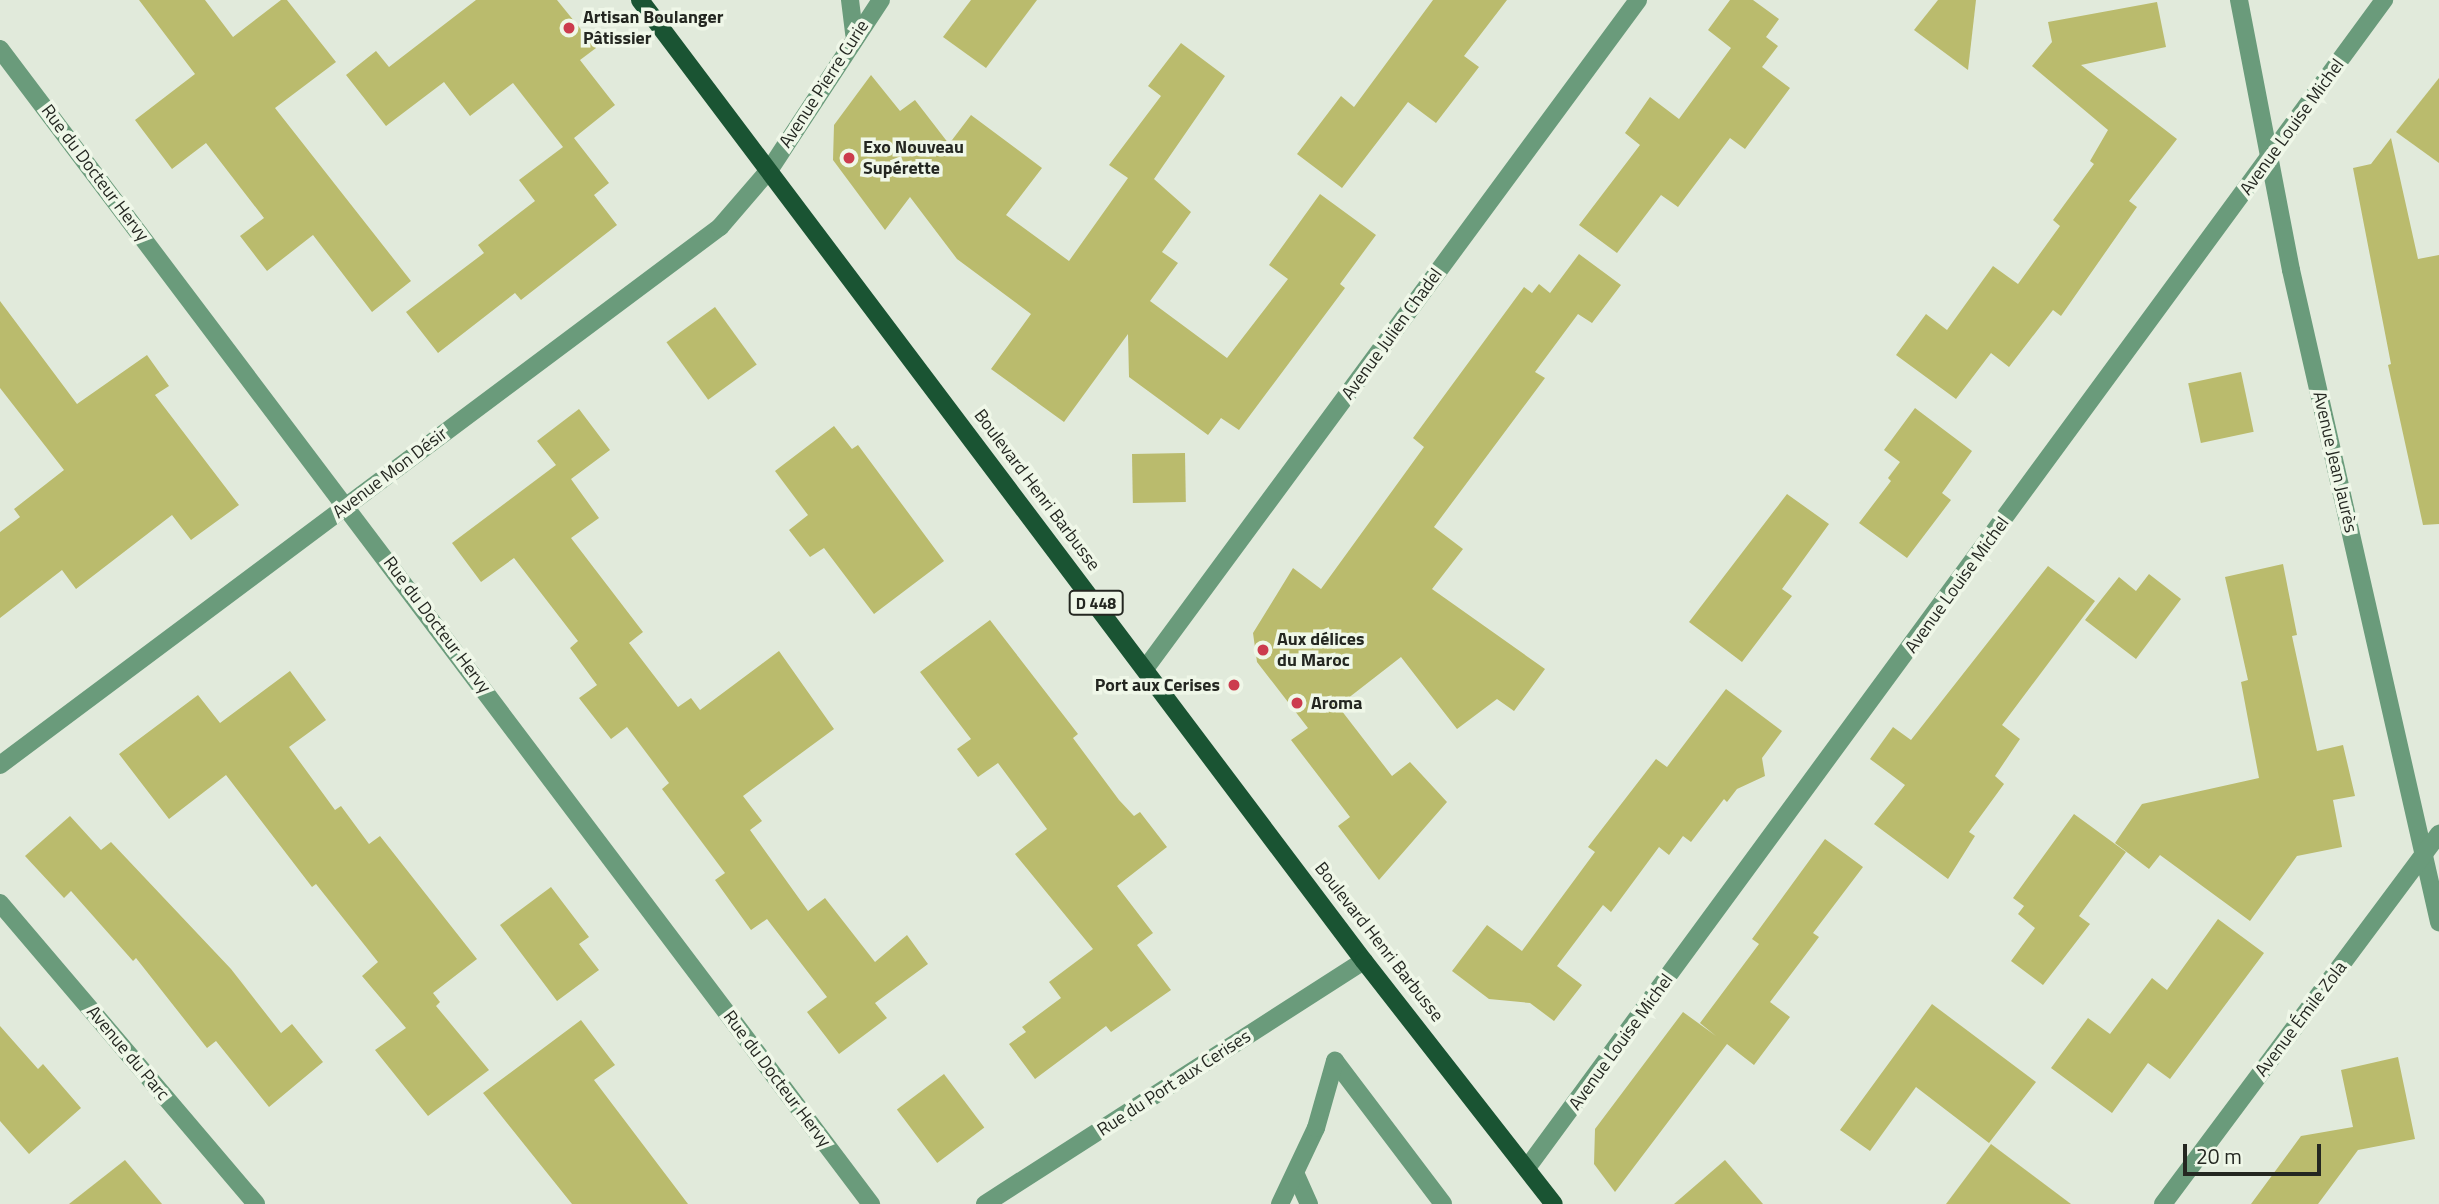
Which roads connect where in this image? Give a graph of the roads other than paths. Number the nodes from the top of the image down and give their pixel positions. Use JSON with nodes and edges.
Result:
{"nodes":[{"id":1,"x":640,"y":0,"type":"edge"},
{"id":2,"x":850,"y":0,"type":"edge"},
{"id":3,"x":881,"y":0,"type":"edge"},
{"id":4,"x":1638,"y":0,"type":"edge"},
{"id":5,"x":2239,"y":0,"type":"edge"},
{"id":6,"x":2384,"y":0,"type":"edge"},
{"id":7,"x":854,"y":35,"type":"junction"},
{"id":8,"x":0,"y":49,"type":"edge"},
{"id":9,"x":2271,"y":156,"type":"junction"},
{"id":10,"x":770,"y":169,"type":"junction"},
{"id":11,"x":346,"y":505,"type":"junction"},
{"id":12,"x":1145,"y":669,"type":"junction"},
{"id":13,"x":0,"y":765,"type":"edge"},
{"id":14,"x":2439,"y":834,"type":"edge"},
{"id":15,"x":2424,"y":854,"type":"junction"},
{"id":16,"x":0,"y":903,"type":"edge"},
{"id":17,"x":2439,"y":922,"type":"edge"},
{"id":18,"x":1364,"y":961,"type":"junction"},
{"id":19,"x":1527,"y":1168,"type":"junction"},
{"id":20,"x":1296,"y":1175,"type":"junction"},
{"id":21,"x":256,"y":1204,"type":"edge"},
{"id":22,"x":871,"y":1204,"type":"edge"},
{"id":23,"x":985,"y":1204,"type":"edge"},
{"id":24,"x":1280,"y":1204,"type":"edge"},
{"id":25,"x":1309,"y":1204,"type":"edge"},
{"id":26,"x":1443,"y":1204,"type":"edge"},
{"id":27,"x":1555,"y":1204,"type":"edge"},
{"id":28,"x":2163,"y":1204,"type":"edge"}],
"edges":[{"from":1,"to":10,"type":"main road","name":"Boulevard Henri Barbusse","number":"D 448"},
{"from":2,"to":7,"type":"street"},
{"from":3,"to":7,"type":"street","name":"Avenue Pierre Curie"},
{"from":4,"to":12,"type":"street","name":"Avenue Julien Chadel"},
{"from":5,"to":9,"type":"street","name":"Avenue Jean Jaurès"},
{"from":6,"to":9,"type":"street","name":"Avenue Louise Michel"},
{"from":7,"to":10,"type":"street","name":"Avenue Pierre Curie"},
{"from":8,"to":11,"type":"street","name":"Rue du Docteur Hervy"},
{"from":9,"to":15,"type":"street","name":"Avenue Jean Jaurès"},
{"from":9,"to":19,"type":"street","name":"Avenue Louise Michel"},
{"from":10,"to":11,"type":"street","name":"Avenue Mon Désir"},
{"from":10,"to":12,"type":"main road","name":"Boulevard Henri Barbusse","number":"D 448"},
{"from":11,"to":13,"type":"street","name":"Avenue Mon Désir"},
{"from":11,"to":22,"type":"street","name":"Rue du Docteur Hervy"},
{"from":12,"to":18,"type":"main road","name":"Boulevard Henri Barbusse","number":"D 448"},
{"from":14,"to":15,"type":"street","name":"Avenue Émile Zola"},
{"from":15,"to":17,"type":"street","name":"Avenue Jean Jaurès"},
{"from":15,"to":28,"type":"street","name":"Avenue Émile Zola"},
{"from":16,"to":21,"type":"street","name":"Avenue du Parc"},
{"from":18,"to":19,"type":"main road","name":"Boulevard Henri Barbusse","number":"D 448"},
{"from":18,"to":23,"type":"street","name":"Rue du Port aux Cerises"},
{"from":19,"to":27,"type":"main road","name":"Boulevard Henri Barbusse","number":"D 448"},
{"from":20,"to":24,"type":"street"},
{"from":20,"to":25,"type":"street"},
{"from":20,"to":26,"type":"street"}]}
